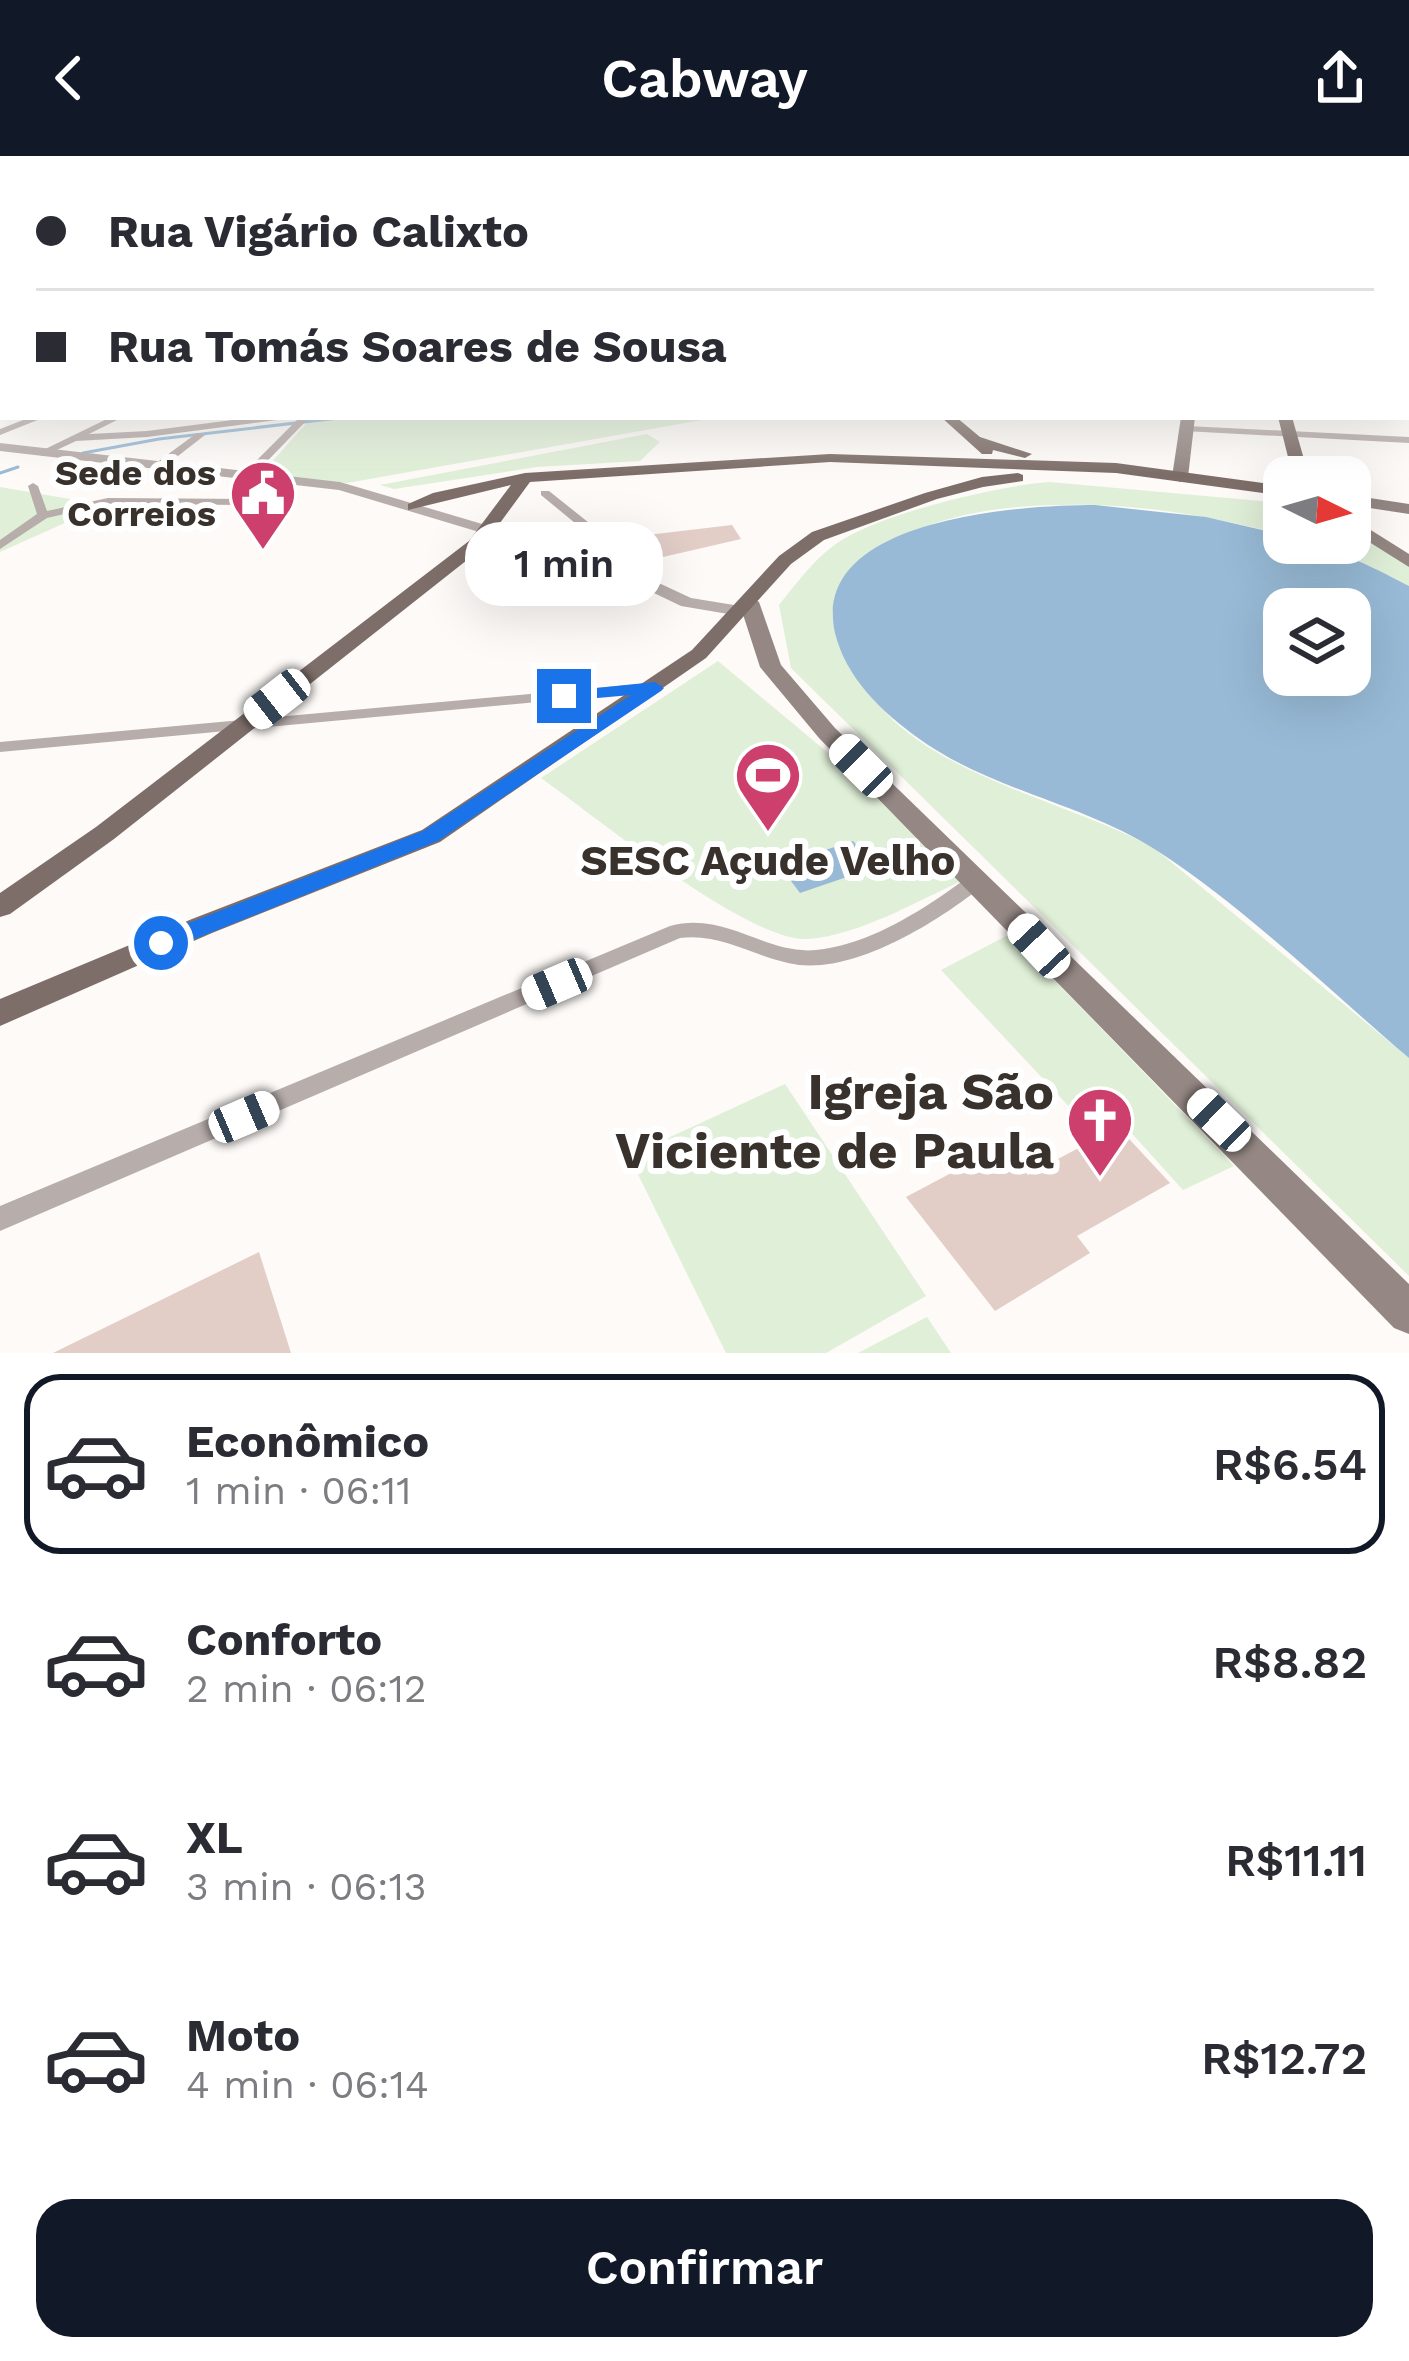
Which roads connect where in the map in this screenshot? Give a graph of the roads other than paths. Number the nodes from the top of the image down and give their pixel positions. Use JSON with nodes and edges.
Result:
{"nodes":[{"id":1,"x":30,"y":420,"type":"edge"},
{"id":2,"x":112,"y":420,"type":"edge"},
{"id":3,"x":217,"y":420,"type":"edge"},
{"id":4,"x":260,"y":420,"type":"edge"},
{"id":5,"x":304,"y":420,"type":"edge"},
{"id":6,"x":952,"y":420,"type":"edge"},
{"id":7,"x":1188,"y":423,"type":"edge"},
{"id":8,"x":1285,"y":426,"type":"edge"},
{"id":9,"x":0,"y":429,"type":"edge"},
{"id":10,"x":204,"y":430,"type":"junction"},
{"id":11,"x":74,"y":438,"type":"junction"},
{"id":12,"x":1409,"y":440,"type":"edge"},
{"id":13,"x":978,"y":441,"type":"junction"},
{"id":14,"x":0,"y":447,"type":"edge"},
{"id":15,"x":40,"y":454,"type":"junction"},
{"id":16,"x":1294,"y":456,"type":"edge"},
{"id":17,"x":1002,"y":466,"type":"junction"},
{"id":18,"x":156,"y":468,"type":"junction"},
{"id":19,"x":1116,"y":468,"type":"junction"},
{"id":20,"x":246,"y":477,"type":"junction"},
{"id":21,"x":1180,"y":477,"type":"junction"},
{"id":22,"x":525,"y":478,"type":"junction"},
{"id":23,"x":982,"y":482,"type":"junction"},
{"id":24,"x":33,"y":486,"type":"dead end"},
{"id":25,"x":1263,"y":491,"type":"edge"},
{"id":26,"x":545,"y":493,"type":"dead end"},
{"id":27,"x":1263,"y":493,"type":"edge"},
{"id":28,"x":251,"y":502,"type":"dead end"},
{"id":29,"x":1371,"y":505,"type":"edge"},
{"id":30,"x":415,"y":507,"type":"junction"},
{"id":31,"x":1409,"y":510,"type":"edge"},
{"id":32,"x":43,"y":515,"type":"junction"},
{"id":33,"x":497,"y":531,"type":"junction"},
{"id":34,"x":1371,"y":536,"type":"edge"},
{"id":35,"x":0,"y":545,"type":"edge"},
{"id":36,"x":1409,"y":562,"type":"edge"},
{"id":37,"x":643,"y":580,"type":"junction"},
{"id":38,"x":745,"y":606,"type":"junction"},
{"id":39,"x":655,"y":688,"type":"junction"},
{"id":40,"x":244,"y":725,"type":"junction"},
{"id":41,"x":0,"y":747,"type":"edge"},
{"id":42,"x":977,"y":880,"type":"junction"},
{"id":43,"x":0,"y":908,"type":"edge"},
{"id":44,"x":0,"y":1012,"type":"edge"},
{"id":45,"x":0,"y":1219,"type":"edge"},
{"id":46,"x":1409,"y":1313,"type":"edge"}],
"edges":[{"from":1,"to":9,"type":"street"},
{"from":2,"to":11,"type":"street"},
{"from":3,"to":10,"type":"street"},
{"from":4,"to":10,"type":"street"},
{"from":5,"to":20,"type":"street"},
{"from":6,"to":13,"type":"main road"},
{"from":7,"to":8,"type":"street"},
{"from":7,"to":21,"type":"main road"},
{"from":8,"to":12,"type":"street"},
{"from":8,"to":16,"type":"main road"},
{"from":10,"to":11,"type":"street"},
{"from":10,"to":18,"type":"street"},
{"from":11,"to":15,"type":"street"},
{"from":13,"to":17,"type":"main road"},
{"from":13,"to":19,"type":"main road"},
{"from":14,"to":15,"type":"street"},
{"from":15,"to":18,"type":"street"},
{"from":17,"to":19,"type":"main road"},
{"from":17,"to":22,"type":"main road"},
{"from":17,"to":23,"type":"main road"},
{"from":18,"to":20,"type":"street"},
{"from":19,"to":21,"type":"main road"},
{"from":20,"to":30,"type":"street"},
{"from":21,"to":25,"type":"main road"},
{"from":22,"to":30,"type":"main road"},
{"from":22,"to":33,"type":"main road"},
{"from":23,"to":27,"type":"main road"},
{"from":23,"to":38,"type":"main road"},
{"from":24,"to":32,"type":"street"},
{"from":26,"to":37,"type":"street"},
{"from":28,"to":32,"type":"street"},
{"from":29,"to":31,"type":"main road"},
{"from":30,"to":33,"type":"street"},
{"from":32,"to":35,"type":"street"},
{"from":33,"to":37,"type":"street"},
{"from":33,"to":40,"type":"main road"},
{"from":34,"to":36,"type":"main road"},
{"from":37,"to":38,"type":"street"},
{"from":38,"to":39,"type":"main road"},
{"from":38,"to":42,"type":"main road"},
{"from":39,"to":40,"type":"street"},
{"from":39,"to":44,"type":"main road"},
{"from":40,"to":41,"type":"street"},
{"from":40,"to":43,"type":"main road"},
{"from":42,"to":45,"type":"street"},
{"from":42,"to":46,"type":"main road"}]}
